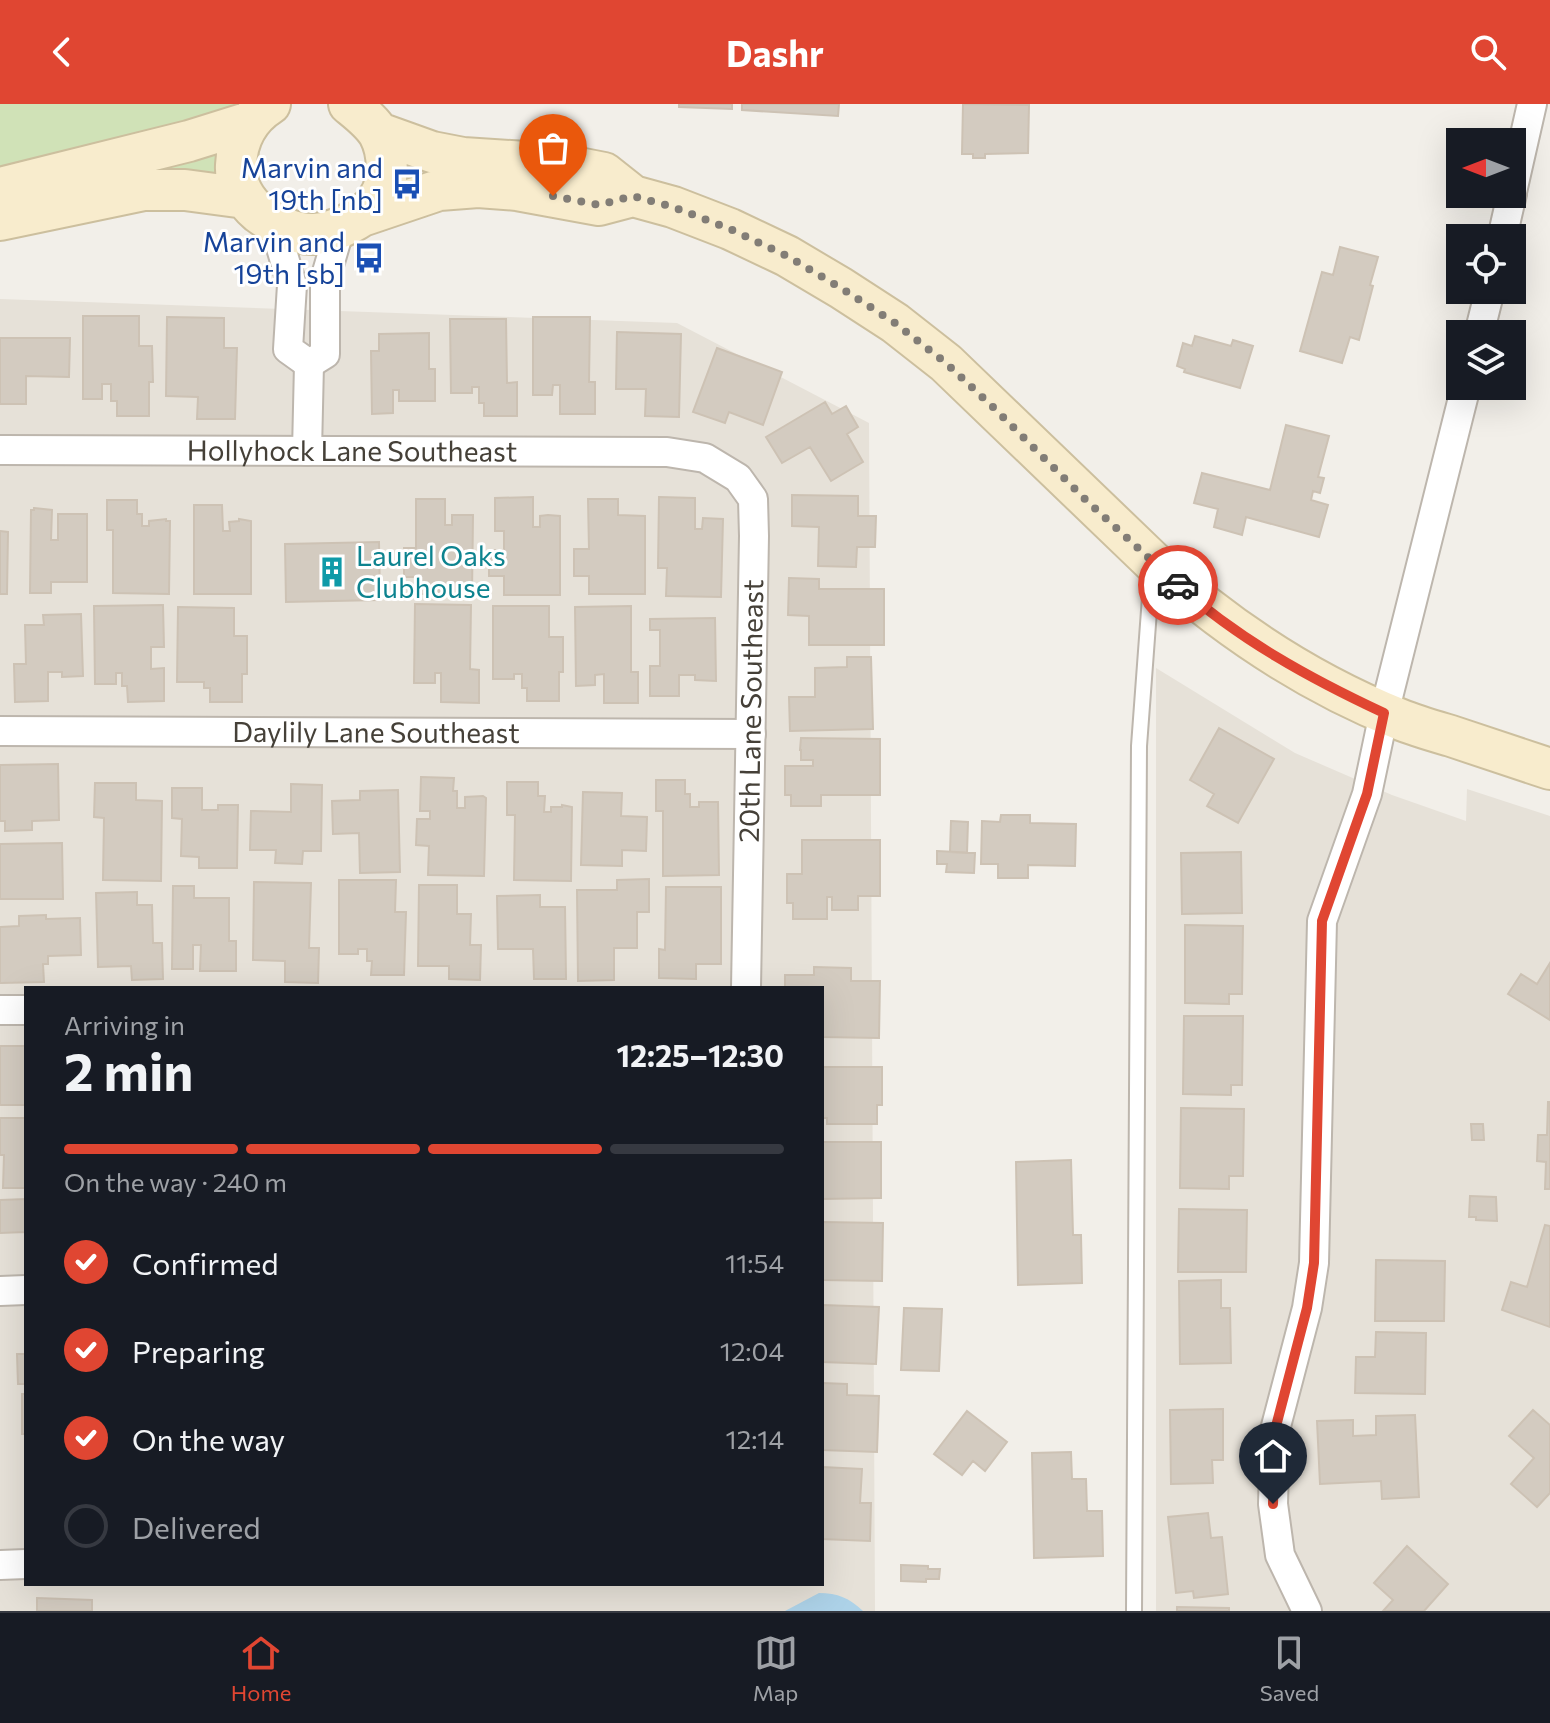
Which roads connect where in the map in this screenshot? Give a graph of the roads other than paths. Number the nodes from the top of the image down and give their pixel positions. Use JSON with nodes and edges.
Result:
{"nodes":[{"id":1,"x":349,"y":104,"type":"edge"},
{"id":2,"x":1532,"y":104,"type":"edge"},
{"id":3,"x":260,"y":113,"type":"edge"},
{"id":4,"x":1526,"y":131,"type":"edge"},
{"id":5,"x":379,"y":133,"type":"junction"},
{"id":6,"x":0,"y":188,"type":"edge"},
{"id":7,"x":633,"y":196,"type":"junction"},
{"id":8,"x":260,"y":211,"type":"junction"},
{"id":9,"x":0,"y":220,"type":"edge"},
{"id":10,"x":350,"y":222,"type":"junction"},
{"id":11,"x":309,"y":364,"type":"junction"},
{"id":12,"x":1462,"y":400,"type":"edge"},
{"id":13,"x":0,"y":450,"type":"edge"},
{"id":14,"x":307,"y":451,"type":"junction"},
{"id":15,"x":705,"y":458,"type":"joint"},
{"id":16,"x":1153,"y":562,"type":"junction"},
{"id":17,"x":1384,"y":713,"type":"junction"},
{"id":18,"x":0,"y":731,"type":"edge"},
{"id":19,"x":751,"y":734,"type":"junction"},
{"id":20,"x":1550,"y":769,"type":"edge"},
{"id":21,"x":746,"y":986,"type":"edge"},
{"id":22,"x":0,"y":1010,"type":"edge"},
{"id":23,"x":24,"y":1010,"type":"edge"},
{"id":24,"x":24,"y":1290,"type":"edge"},
{"id":25,"x":0,"y":1291,"type":"edge"},
{"id":26,"x":24,"y":1564,"type":"edge"},
{"id":27,"x":0,"y":1565,"type":"edge"},
{"id":28,"x":1134,"y":1611,"type":"edge"},
{"id":29,"x":1307,"y":1611,"type":"edge"}],
"edges":[{"from":1,"to":5,"type":"street"},
{"from":2,"to":4,"type":"street"},
{"from":3,"to":6,"type":"street"},
{"from":3,"to":8,"type":"street"},
{"from":5,"to":7,"type":"street"},
{"from":5,"to":10,"type":"street"},
{"from":7,"to":10,"type":"street"},
{"from":7,"to":16,"type":"street"},
{"from":8,"to":9,"type":"street"},
{"from":8,"to":10,"type":"street"},
{"from":8,"to":11,"type":"street"},
{"from":10,"to":11,"type":"street"},
{"from":11,"to":14,"type":"street"},
{"from":12,"to":17,"type":"street"},
{"from":13,"to":14,"type":"street","name":"Hollyhock Lane Southeast"},
{"from":14,"to":15,"type":"street","name":"Hollyhock Lane Southeast"},
{"from":15,"to":19,"type":"street","name":"20th Lane Southeast"},
{"from":16,"to":17,"type":"street"},
{"from":16,"to":28,"type":"lane"},
{"from":17,"to":20,"type":"street"},
{"from":17,"to":29,"type":"street"},
{"from":18,"to":19,"type":"street","name":"Daylily Lane Southeast"},
{"from":19,"to":21,"type":"street","name":"20th Lane Southeast"},
{"from":22,"to":23,"type":"street"},
{"from":24,"to":25,"type":"street"},
{"from":26,"to":27,"type":"street"}]}
